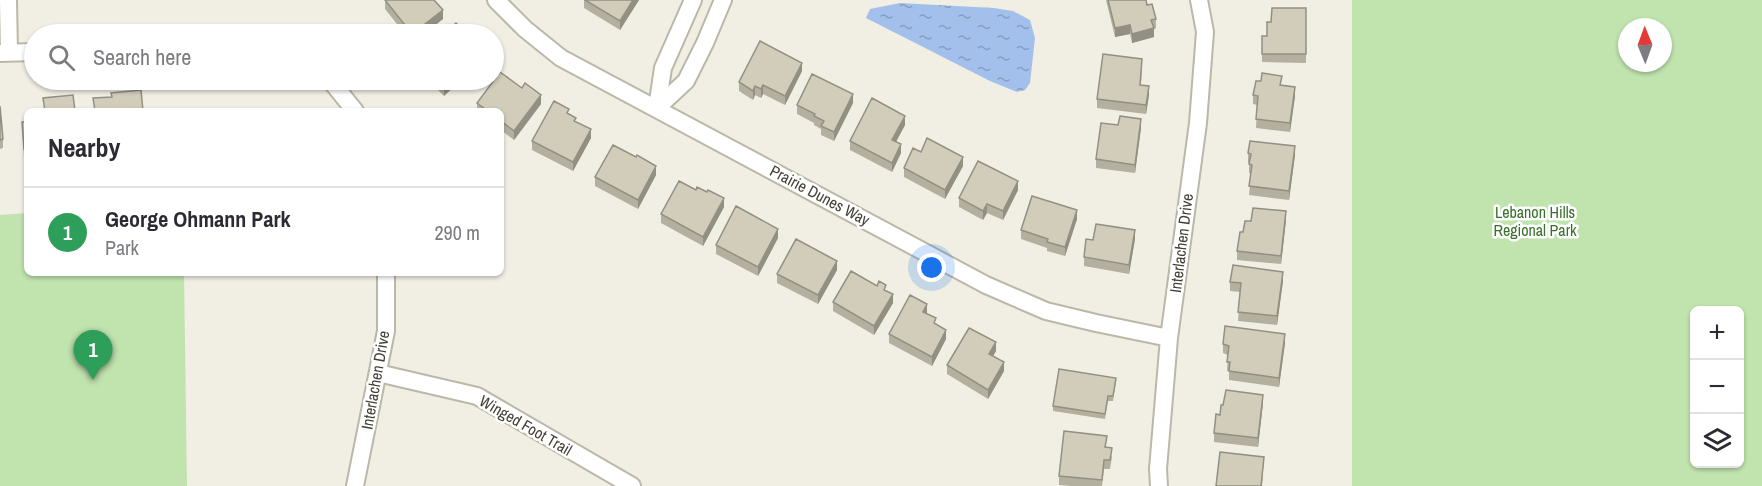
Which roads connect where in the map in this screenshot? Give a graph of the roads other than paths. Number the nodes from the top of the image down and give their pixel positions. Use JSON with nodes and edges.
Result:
{"nodes":[{"id":1,"x":8,"y":0,"type":"edge"},
{"id":2,"x":496,"y":0,"type":"edge"},
{"id":3,"x":693,"y":0,"type":"edge"},
{"id":4,"x":723,"y":0,"type":"edge"},
{"id":5,"x":1199,"y":0,"type":"edge"},
{"id":6,"x":24,"y":52,"type":"edge"},
{"id":7,"x":4,"y":53,"type":"edge"},
{"id":8,"x":338,"y":90,"type":"edge"},
{"id":9,"x":353,"y":108,"type":"edge"},
{"id":10,"x":657,"y":108,"type":"junction"},
{"id":11,"x":386,"y":276,"type":"edge"},
{"id":12,"x":1169,"y":338,"type":"junction"},
{"id":13,"x":378,"y":373,"type":"junction"},
{"id":14,"x":355,"y":486,"type":"edge"},
{"id":15,"x":632,"y":486,"type":"edge"},
{"id":16,"x":1159,"y":486,"type":"edge"}],
"edges":[{"from":1,"to":7,"type":"street"},
{"from":2,"to":10,"type":"street","name":"Prairie Dunes Way"},
{"from":3,"to":10,"type":"street"},
{"from":4,"to":10,"type":"street"},
{"from":5,"to":12,"type":"street","name":"Interlachen Drive"},
{"from":6,"to":7,"type":"street"},
{"from":8,"to":9,"type":"street"},
{"from":10,"to":12,"type":"street","name":"Prairie Dunes Way"},
{"from":11,"to":13,"type":"street","name":"Interlachen Drive"},
{"from":12,"to":16,"type":"street","name":"Interlachen Drive"},
{"from":13,"to":14,"type":"street","name":"Interlachen Drive"},
{"from":13,"to":15,"type":"street","name":"Winged Foot Trail"}]}
